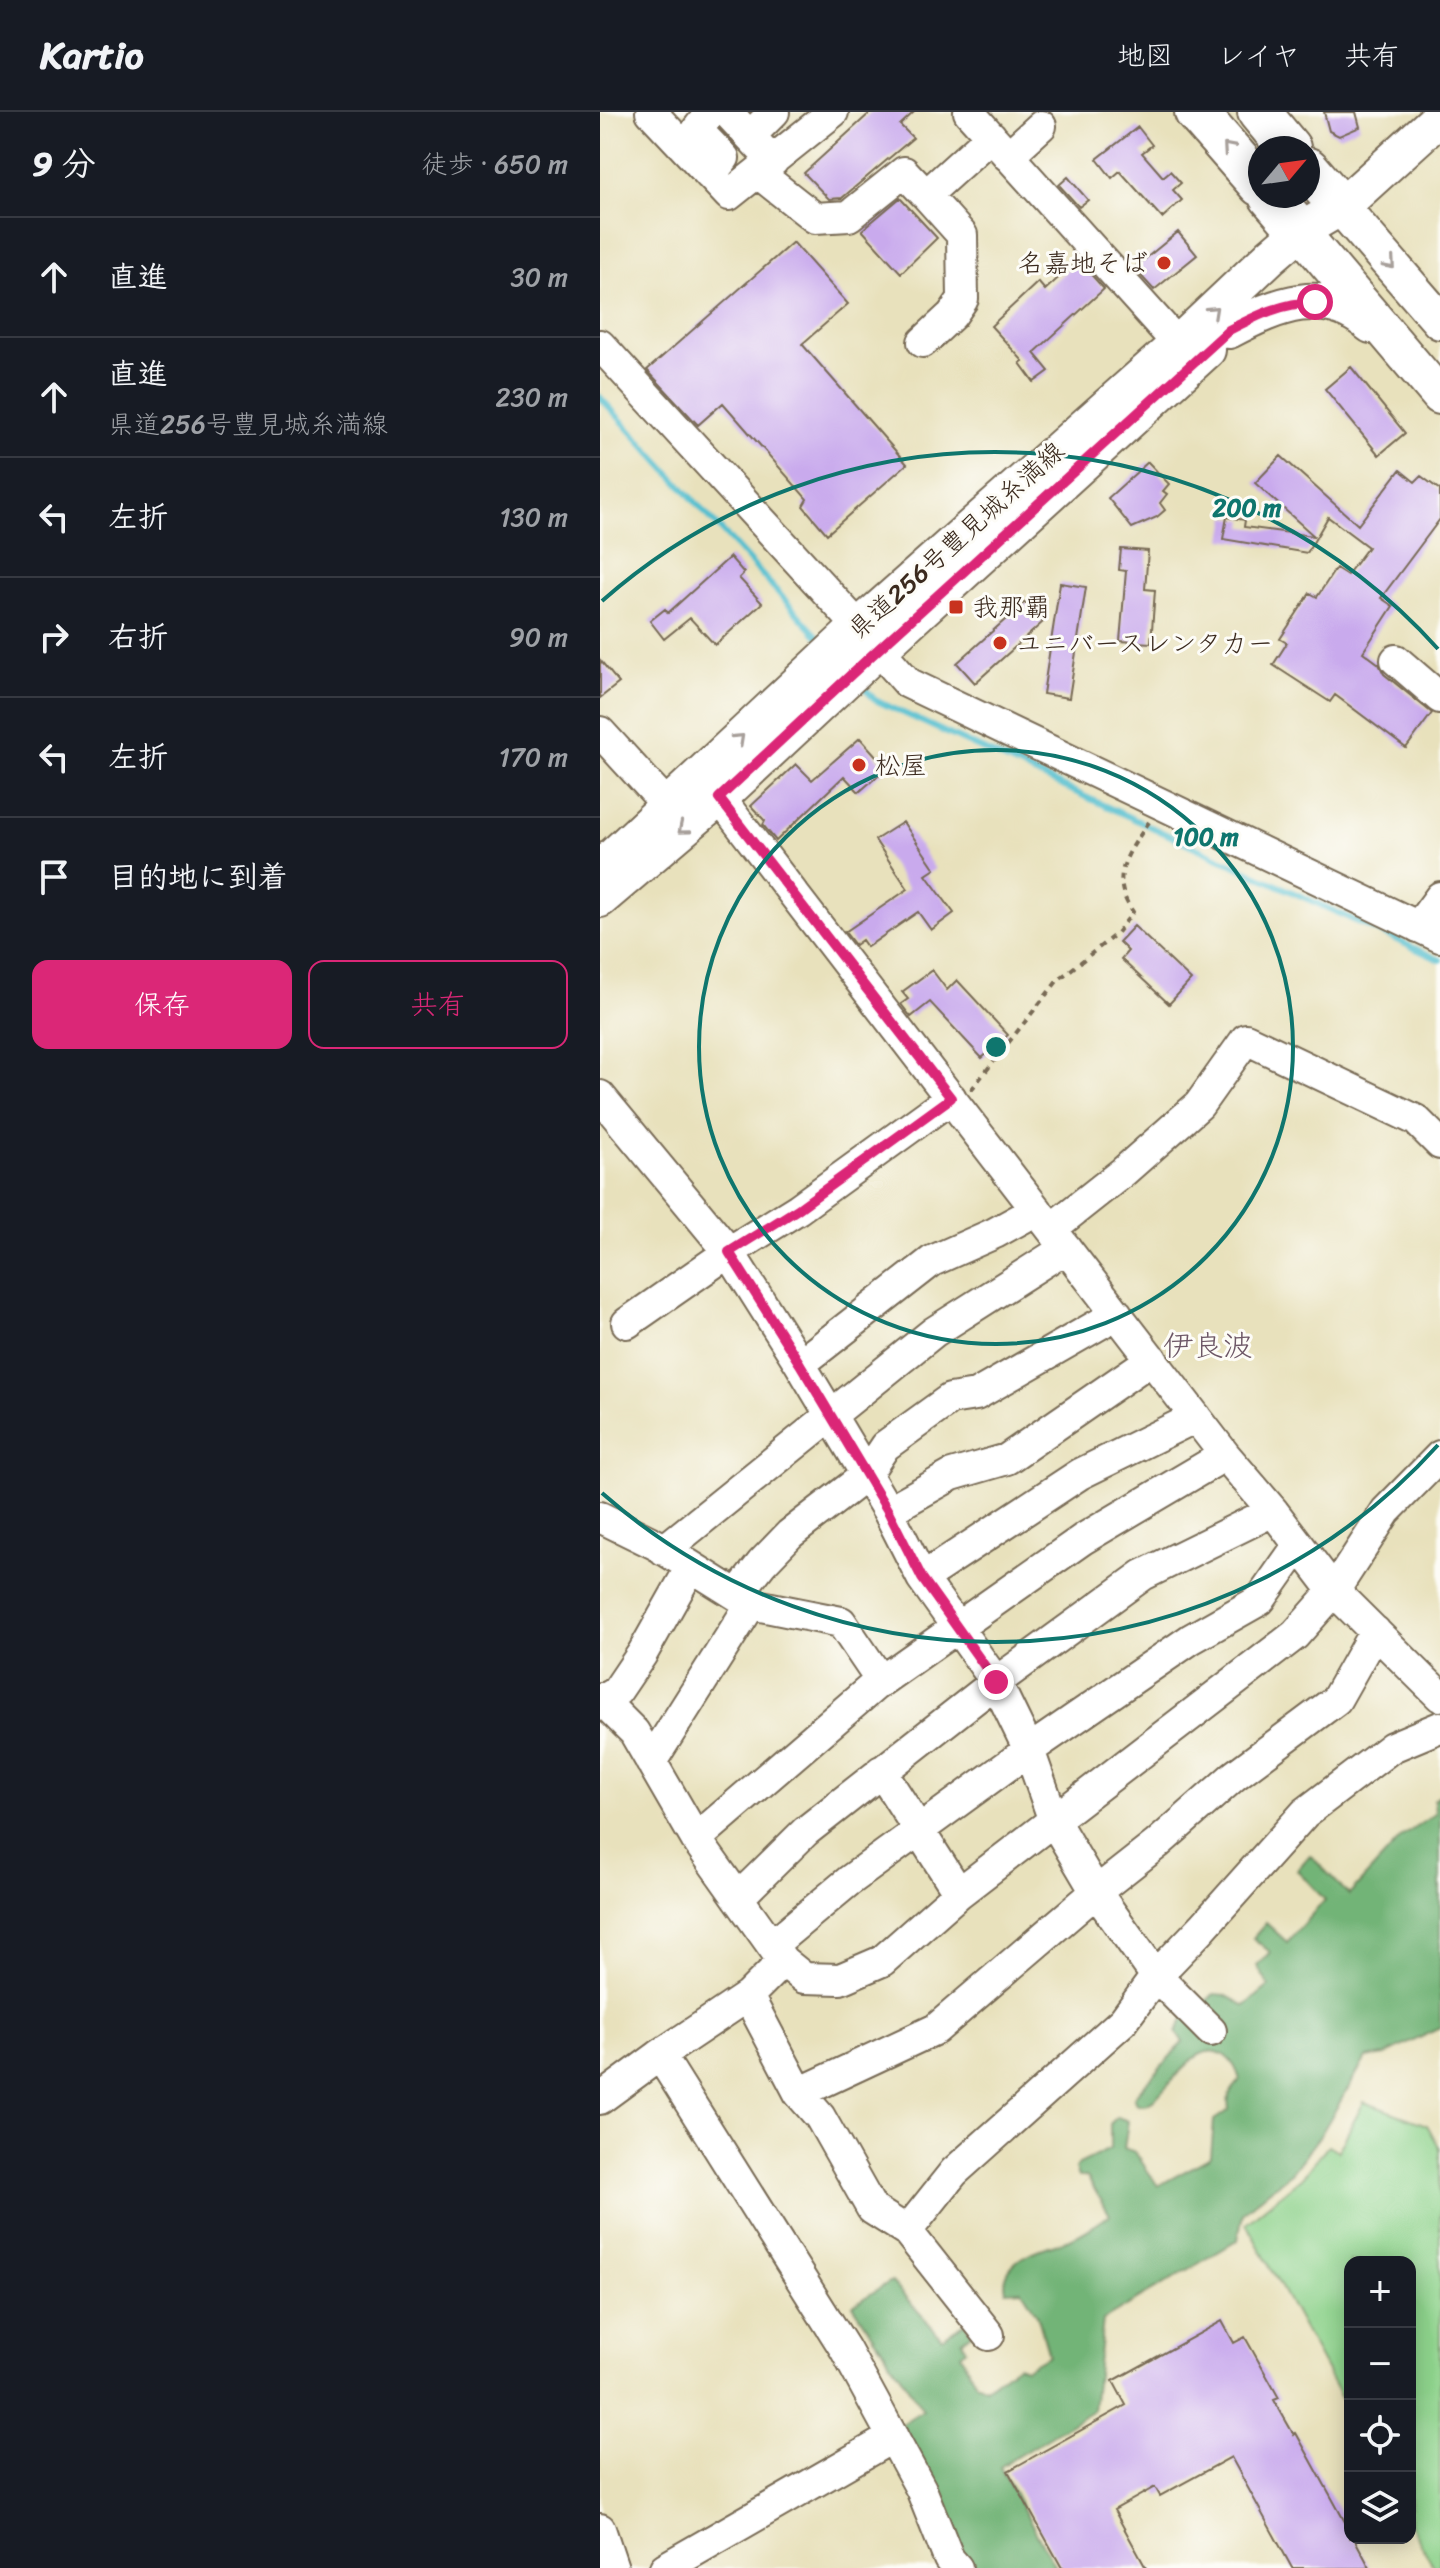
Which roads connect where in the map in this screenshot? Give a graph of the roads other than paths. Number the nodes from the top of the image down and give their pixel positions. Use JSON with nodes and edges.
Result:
{"nodes":[{"id":1,"x":774,"y":112,"type":"edge"},
{"id":2,"x":969,"y":112,"type":"edge"},
{"id":3,"x":1196,"y":112,"type":"edge"},
{"id":4,"x":1259,"y":112,"type":"edge"},
{"id":5,"x":830,"y":113,"type":"edge"},
{"id":6,"x":666,"y":117,"type":"edge"},
{"id":7,"x":1440,"y":117,"type":"edge"},
{"id":8,"x":732,"y":118,"type":"edge"},
{"id":9,"x":1041,"y":126,"type":"dead end"},
{"id":10,"x":1279,"y":136,"type":"edge"},
{"id":11,"x":1000,"y":146,"type":"junction"},
{"id":12,"x":766,"y":167,"type":"junction"},
{"id":13,"x":1248,"y":171,"type":"edge"},
{"id":14,"x":710,"y":175,"type":"junction"},
{"id":15,"x":1320,"y":183,"type":"edge"},
{"id":16,"x":926,"y":195,"type":"junction"},
{"id":17,"x":1341,"y":207,"type":"junction"},
{"id":18,"x":1280,"y":208,"type":"edge"},
{"id":19,"x":1307,"y":240,"type":"junction"},
{"id":20,"x":1440,"y":321,"type":"edge"},
{"id":21,"x":1229,"y":330,"type":"junction"},
{"id":22,"x":923,"y":342,"type":"dead end"},
{"id":23,"x":1178,"y":344,"type":"junction"},
{"id":24,"x":600,"y":345,"type":"edge"},
{"id":25,"x":1408,"y":358,"type":"junction"},
{"id":26,"x":1440,"y":396,"type":"edge"},
{"id":27,"x":865,"y":642,"type":"junction"},
{"id":28,"x":1396,"y":660,"type":"dead end"},
{"id":29,"x":1440,"y":698,"type":"edge"},
{"id":30,"x":600,"y":732,"type":"edge"},
{"id":31,"x":710,"y":786,"type":"junction"},
{"id":32,"x":668,"y":806,"type":"junction"},
{"id":33,"x":600,"y":869,"type":"edge"},
{"id":34,"x":1440,"y":897,"type":"edge"},
{"id":35,"x":600,"y":899,"type":"edge"},
{"id":36,"x":1429,"y":932,"type":"edge"},
{"id":37,"x":600,"y":1096,"type":"edge"},
{"id":38,"x":954,"y":1103,"type":"junction"},
{"id":39,"x":1440,"y":1144,"type":"edge"},
{"id":40,"x":1051,"y":1229,"type":"junction"},
{"id":41,"x":729,"y":1252,"type":"junction"},
{"id":42,"x":1117,"y":1314,"type":"junction"},
{"id":43,"x":627,"y":1323,"type":"dead end"},
{"id":44,"x":1152,"y":1359,"type":"junction"},
{"id":45,"x":800,"y":1364,"type":"junction"},
{"id":46,"x":830,"y":1416,"type":"junction"},
{"id":47,"x":1196,"y":1417,"type":"junction"},
{"id":48,"x":1225,"y":1455,"type":"junction"},
{"id":49,"x":1440,"y":1456,"type":"edge"},
{"id":50,"x":865,"y":1476,"type":"junction"},
{"id":51,"x":888,"y":1511,"type":"junction"},
{"id":52,"x":1273,"y":1511,"type":"junction"},
{"id":53,"x":600,"y":1517,"type":"edge"},
{"id":54,"x":1298,"y":1546,"type":"junction"},
{"id":55,"x":664,"y":1550,"type":"junction"},
{"id":56,"x":691,"y":1567,"type":"junction"},
{"id":57,"x":922,"y":1578,"type":"junction"},
{"id":58,"x":1334,"y":1591,"type":"junction"},
{"id":59,"x":744,"y":1600,"type":"junction"},
{"id":60,"x":958,"y":1627,"type":"junction"},
{"id":61,"x":1375,"y":1631,"type":"junction"},
{"id":62,"x":881,"y":1681,"type":"junction"},
{"id":63,"x":996,"y":1682,"type":"junction"},
{"id":64,"x":1440,"y":1696,"type":"edge"},
{"id":65,"x":601,"y":1699,"type":"edge"},
{"id":66,"x":1440,"y":1727,"type":"edge"},
{"id":67,"x":1029,"y":1750,"type":"junction"},
{"id":68,"x":651,"y":1762,"type":"junction"},
{"id":69,"x":881,"y":1771,"type":"junction"},
{"id":70,"x":1054,"y":1821,"type":"junction"},
{"id":71,"x":920,"y":1830,"type":"junction"},
{"id":72,"x":696,"y":1839,"type":"junction"},
{"id":73,"x":1096,"y":1892,"type":"junction"},
{"id":74,"x":959,"y":1893,"type":"junction"},
{"id":75,"x":738,"y":1898,"type":"junction"},
{"id":76,"x":777,"y":1953,"type":"junction"},
{"id":77,"x":1156,"y":1976,"type":"junction"},
{"id":78,"x":748,"y":1996,"type":"junction"},
{"id":79,"x":1211,"y":2031,"type":"dead end"},
{"id":80,"x":660,"y":2055,"type":"junction"},
{"id":81,"x":799,"y":2093,"type":"junction"},
{"id":82,"x":600,"y":2099,"type":"edge"},
{"id":83,"x":907,"y":2231,"type":"junction"},
{"id":84,"x":989,"y":2335,"type":"dead end"},
{"id":85,"x":893,"y":2437,"type":"junction"},
{"id":86,"x":600,"y":2529,"type":"edge"},
{"id":87,"x":613,"y":2568,"type":"edge"},
{"id":88,"x":665,"y":2568,"type":"edge"},
{"id":89,"x":957,"y":2568,"type":"edge"}],
"edges":[{"from":1,"to":8,"type":"street"},
{"from":2,"to":11,"type":"street"},
{"from":13,"to":3,"type":"highway","one_way":true},
{"from":4,"to":10,"type":"highway"},
{"from":5,"to":12,"type":"street"},
{"from":6,"to":14,"type":"street"},
{"from":7,"to":17,"type":"main road"},
{"from":8,"to":12,"type":"street"},
{"from":8,"to":14,"type":"street"},
{"from":9,"to":11,"type":"street"},
{"from":11,"to":16,"type":"street"},
{"from":11,"to":23,"type":"street"},
{"from":12,"to":14,"type":"street"},
{"from":12,"to":16,"type":"street"},
{"from":15,"to":17,"type":"highway"},
{"from":16,"to":22,"type":"street"},
{"from":17,"to":19,"type":"main road"},
{"from":17,"to":20,"type":"main road","one_way":true},
{"from":18,"to":19,"type":"highway"},
{"from":19,"to":21,"type":"main road","name":"県道256号豊見城糸満線"},
{"from":23,"to":19,"type":"main road","name":"県道256号豊見城糸満線","one_way":true},
{"from":19,"to":25,"type":"main road"},
{"from":21,"to":25,"type":"main road"},
{"from":21,"to":27,"type":"main road","name":"県道256号豊見城糸満線"},
{"from":23,"to":27,"type":"main road","name":"県道256号豊見城糸満線"},
{"from":24,"to":27,"type":"street"},
{"from":25,"to":26,"type":"main road"},
{"from":27,"to":31,"type":"main road","name":"県道256号豊見城糸満線"},
{"from":27,"to":36,"type":"street"},
{"from":28,"to":29,"type":"street"},
{"from":30,"to":32,"type":"street"},
{"from":31,"to":32,"type":"main road","name":"県道256号豊見城糸満線"},
{"from":31,"to":35,"type":"main road","name":"県道256号豊見城糸満線","one_way":true},
{"from":31,"to":38,"type":"street"},
{"from":32,"to":33,"type":"main road","name":"県道256号豊見城糸満線"},
{"from":34,"to":36,"type":"street"},
{"from":37,"to":41,"type":"street"},
{"from":38,"to":40,"type":"street"},
{"from":38,"to":41,"type":"street"},
{"from":39,"to":40,"type":"street"},
{"from":40,"to":42,"type":"street"},
{"from":40,"to":45,"type":"street"},
{"from":40,"to":46,"type":"street"},
{"from":41,"to":43,"type":"street"},
{"from":41,"to":45,"type":"street"},
{"from":42,"to":44,"type":"street"},
{"from":42,"to":50,"type":"street"},
{"from":44,"to":47,"type":"street"},
{"from":44,"to":51,"type":"street"},
{"from":45,"to":46,"type":"street"},
{"from":46,"to":50,"type":"street"},
{"from":46,"to":55,"type":"street"},
{"from":47,"to":48,"type":"street"},
{"from":47,"to":57,"type":"street"},
{"from":48,"to":52,"type":"street"},
{"from":48,"to":60,"type":"street"},
{"from":49,"to":58,"type":"street"},
{"from":50,"to":51,"type":"street"},
{"from":50,"to":59,"type":"street"},
{"from":51,"to":57,"type":"street"},
{"from":52,"to":54,"type":"street"},
{"from":52,"to":63,"type":"street"},
{"from":53,"to":55,"type":"street"},
{"from":54,"to":58,"type":"street"},
{"from":54,"to":67,"type":"street"},
{"from":55,"to":56,"type":"street"},
{"from":56,"to":59,"type":"street"},
{"from":56,"to":65,"type":"street"},
{"from":57,"to":60,"type":"street"},
{"from":58,"to":61,"type":"street"},
{"from":58,"to":70,"type":"street"},
{"from":59,"to":62,"type":"street"},
{"from":59,"to":68,"type":"street"},
{"from":60,"to":62,"type":"street"},
{"from":60,"to":63,"type":"street"},
{"from":61,"to":64,"type":"street"},
{"from":61,"to":73,"type":"street"},
{"from":62,"to":72,"type":"street"},
{"from":63,"to":67,"type":"street"},
{"from":63,"to":69,"type":"street"},
{"from":65,"to":68,"type":"street"},
{"from":66,"to":77,"type":"street"},
{"from":67,"to":70,"type":"street"},
{"from":67,"to":71,"type":"street"},
{"from":68,"to":72,"type":"street"},
{"from":69,"to":71,"type":"street"},
{"from":69,"to":75,"type":"street"},
{"from":70,"to":73,"type":"street"},
{"from":70,"to":74,"type":"street"},
{"from":71,"to":74,"type":"street"},
{"from":71,"to":76,"type":"street"},
{"from":72,"to":75,"type":"street"},
{"from":73,"to":77,"type":"street"},
{"from":73,"to":81,"type":"street"},
{"from":74,"to":76,"type":"street"},
{"from":75,"to":76,"type":"street"},
{"from":76,"to":78,"type":"street"},
{"from":77,"to":79,"type":"street"},
{"from":77,"to":83,"type":"street"},
{"from":78,"to":80,"type":"street"},
{"from":78,"to":81,"type":"street"},
{"from":80,"to":82,"type":"street"},
{"from":80,"to":85,"type":"street"},
{"from":81,"to":83,"type":"street"},
{"from":83,"to":84,"type":"street"},
{"from":85,"to":88,"type":"street"},
{"from":85,"to":89,"type":"street"},
{"from":86,"to":87,"type":"street"}]}
